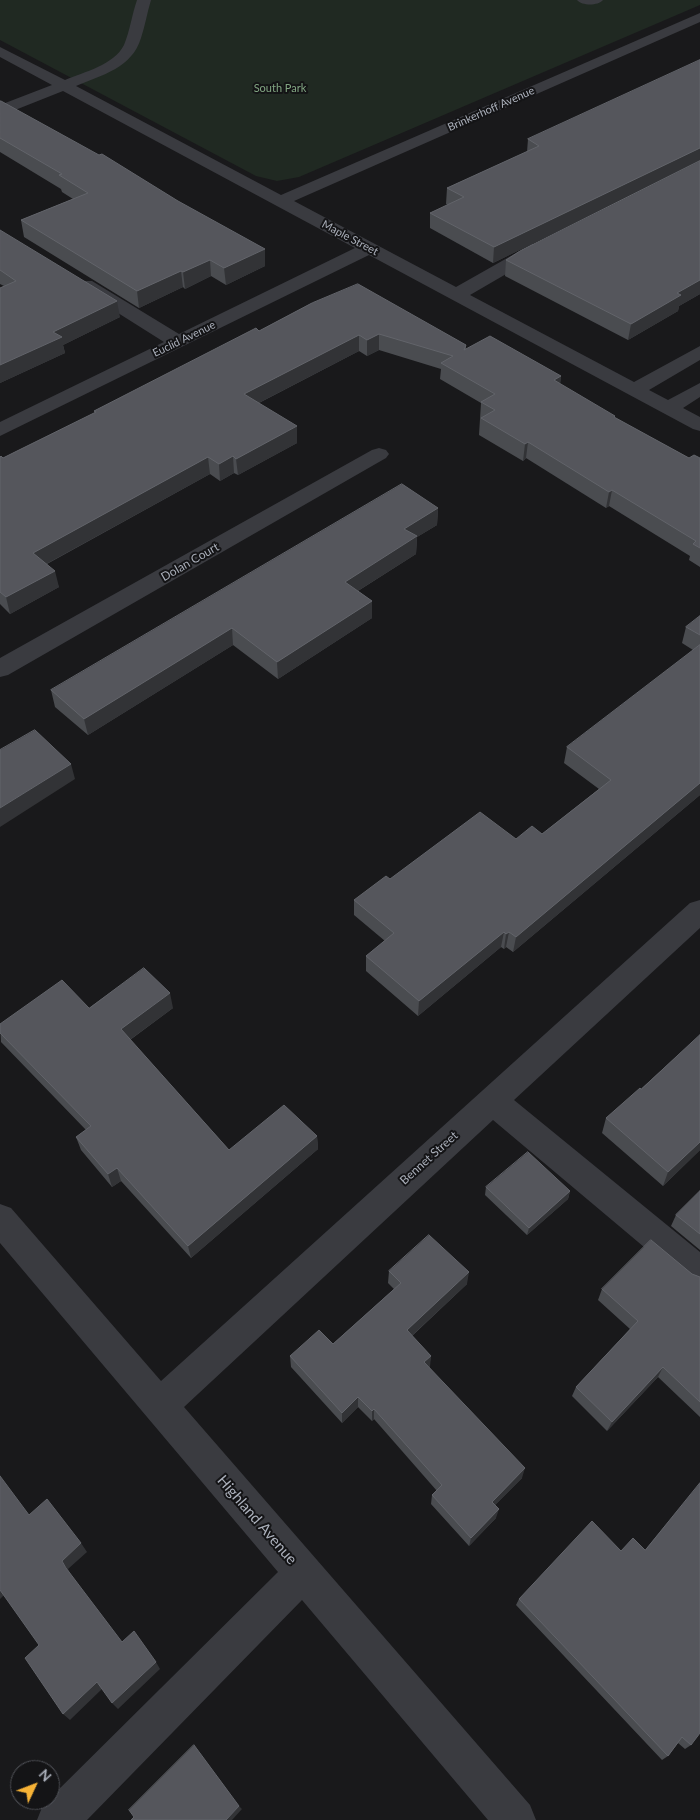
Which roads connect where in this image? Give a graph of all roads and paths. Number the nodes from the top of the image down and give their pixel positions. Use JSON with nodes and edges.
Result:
{"nodes":[{"id":1,"x":144,"y":0,"type":"edge"},
{"id":2,"x":584,"y":0,"type":"edge"},
{"id":3,"x":596,"y":0,"type":"edge"},
{"id":4,"x":700,"y":17,"type":"edge"},
{"id":5,"x":0,"y":50,"type":"edge"},
{"id":6,"x":63,"y":84,"type":"junction"},
{"id":7,"x":0,"y":111,"type":"edge"},
{"id":8,"x":281,"y":201,"type":"junction"},
{"id":9,"x":557,"y":239,"type":"edge"},
{"id":10,"x":369,"y":248,"type":"junction"},
{"id":11,"x":68,"y":274,"type":"edge"},
{"id":12,"x":458,"y":295,"type":"junction"},
{"id":13,"x":178,"y":342,"type":"junction"},
{"id":14,"x":700,"y":352,"type":"edge"},
{"id":15,"x":700,"y":389,"type":"edge"},
{"id":16,"x":634,"y":390,"type":"junction"},
{"id":17,"x":668,"y":408,"type":"junction"},
{"id":18,"x":700,"y":425,"type":"edge"},
{"id":19,"x":0,"y":430,"type":"edge"},
{"id":20,"x":380,"y":454,"type":"dead end"},
{"id":21,"x":0,"y":669,"type":"edge"},
{"id":22,"x":700,"y":911,"type":"edge"},
{"id":23,"x":492,"y":1100,"type":"junction"},
{"id":24,"x":0,"y":1219,"type":"edge"},
{"id":25,"x":700,"y":1273,"type":"edge"},
{"id":26,"x":159,"y":1406,"type":"junction"},
{"id":27,"x":303,"y":1573,"type":"junction"},
{"id":28,"x":58,"y":1820,"type":"edge"},
{"id":29,"x":515,"y":1820,"type":"edge"}],
"edges":[{"from":1,"to":6,"type":"street"},
{"from":2,"to":3,"type":"street"},
{"from":4,"to":8,"type":"street","name":"Brinkerhoff Avenue"},
{"from":5,"to":6,"type":"street","name":"Maple Street"},
{"from":6,"to":7,"type":"street"},
{"from":6,"to":8,"type":"street","name":"Maple Street"},
{"from":8,"to":10,"type":"street","name":"Maple Street"},
{"from":9,"to":12,"type":"street"},
{"from":10,"to":12,"type":"street","name":"Maple Street"},
{"from":10,"to":13,"type":"street","name":"Euclid Avenue"},
{"from":11,"to":13,"type":"street"},
{"from":12,"to":16,"type":"street","name":"Maple Street"},
{"from":13,"to":19,"type":"street","name":"Euclid Avenue"},
{"from":14,"to":16,"type":"street"},
{"from":15,"to":17,"type":"street"},
{"from":16,"to":17,"type":"street","name":"Maple Street"},
{"from":17,"to":18,"type":"street","name":"Maple Street"},
{"from":20,"to":21,"type":"street","name":"Dolan Court"},
{"from":22,"to":23,"type":"street","name":"Bennet Street"},
{"from":23,"to":25,"type":"street"},
{"from":23,"to":26,"type":"street","name":"Bennet Street"},
{"from":24,"to":26,"type":"street","name":"Highland Avenue"},
{"from":26,"to":27,"type":"street","name":"Highland Avenue"},
{"from":27,"to":28,"type":"street"},
{"from":27,"to":29,"type":"street","name":"Highland Avenue"}]}
